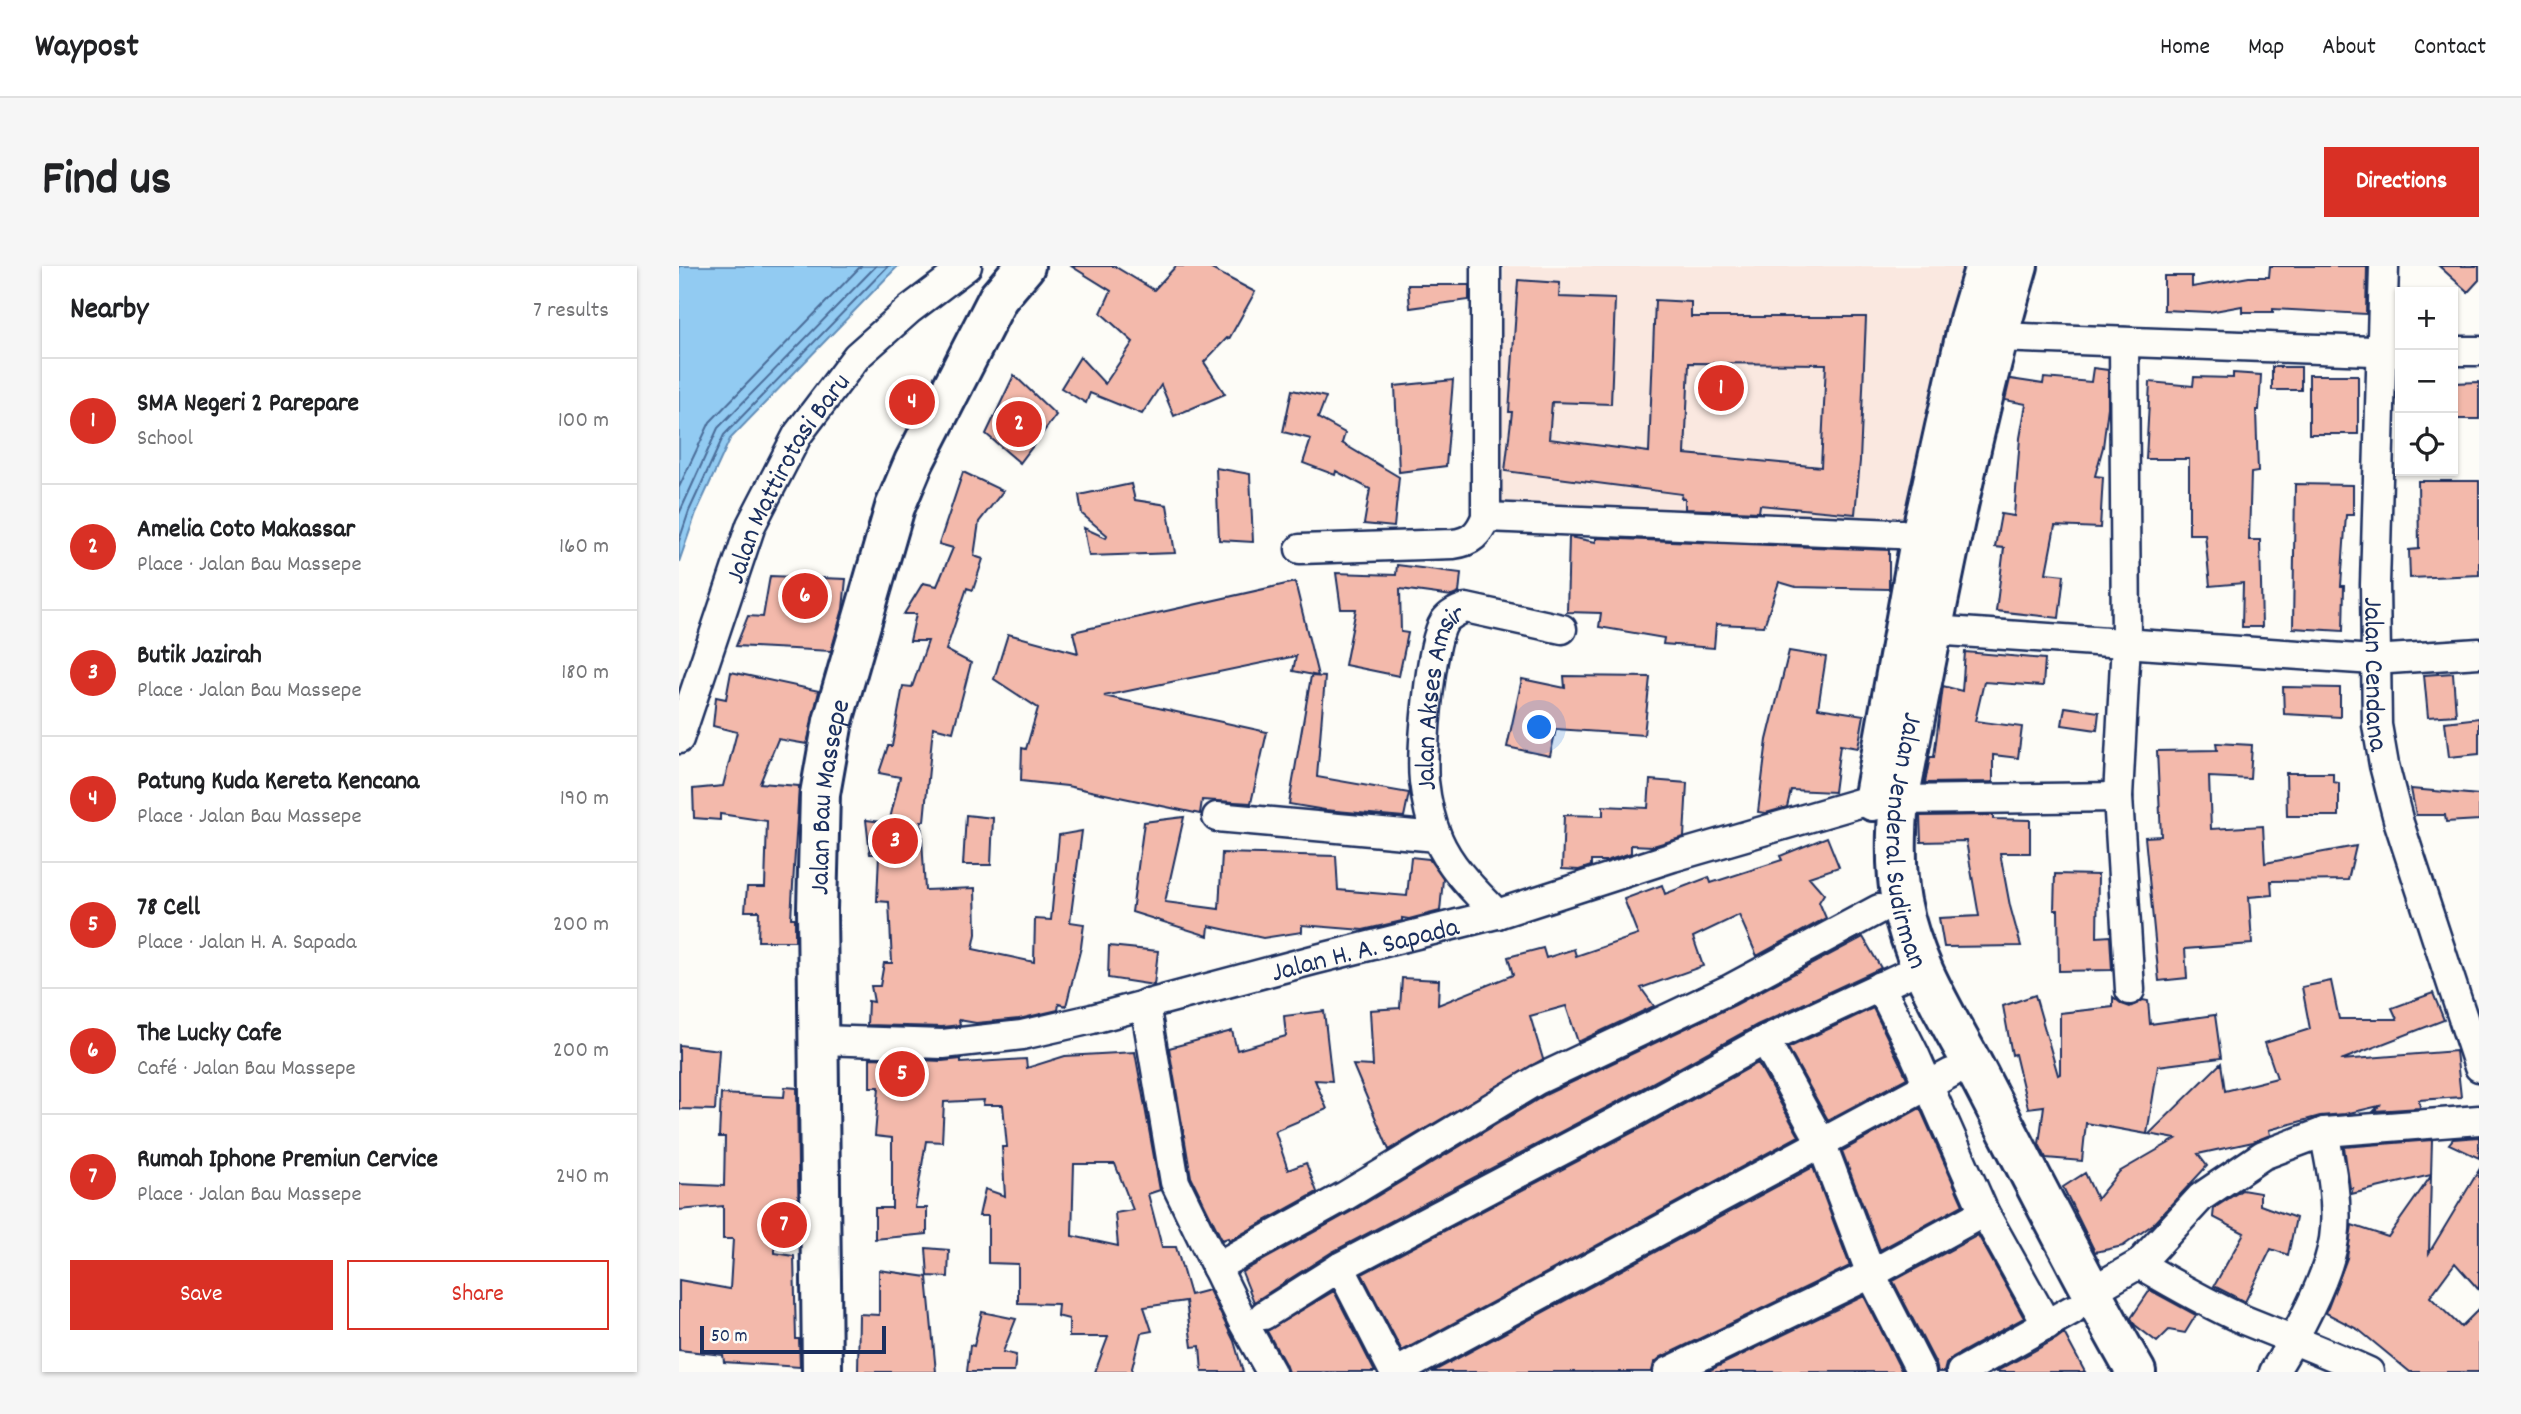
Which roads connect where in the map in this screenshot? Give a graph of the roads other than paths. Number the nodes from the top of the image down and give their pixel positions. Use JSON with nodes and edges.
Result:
{"nodes":[{"id":1,"x":967,"y":266,"type":"edge"},
{"id":2,"x":1025,"y":266,"type":"edge"},
{"id":3,"x":1486,"y":266,"type":"edge"},
{"id":4,"x":1985,"y":266,"type":"edge"},
{"id":5,"x":2018,"y":266,"type":"edge"},
{"id":6,"x":2384,"y":266,"type":"edge"},
{"id":7,"x":1000,"y":282,"type":"edge"},
{"id":8,"x":1998,"y":337,"type":"junction"},
{"id":9,"x":2124,"y":342,"type":"junction"},
{"id":10,"x":2458,"y":351,"type":"edge"},
{"id":11,"x":2479,"y":351,"type":"edge"},
{"id":12,"x":2391,"y":352,"type":"edge"},
{"id":13,"x":1486,"y":517,"type":"junction"},
{"id":14,"x":1935,"y":538,"type":"junction"},
{"id":15,"x":1300,"y":549,"type":"dead end"},
{"id":16,"x":1562,"y":629,"type":"dead end"},
{"id":17,"x":1932,"y":630,"type":"junction"},
{"id":18,"x":2126,"y":642,"type":"junction"},
{"id":19,"x":2479,"y":653,"type":"edge"},
{"id":20,"x":2374,"y":660,"type":"junction"},
{"id":21,"x":679,"y":739,"type":"edge"},
{"id":22,"x":2118,"y":797,"type":"junction"},
{"id":23,"x":1886,"y":799,"type":"junction"},
{"id":24,"x":1217,"y":817,"type":"dead end"},
{"id":25,"x":1437,"y":837,"type":"junction"},
{"id":26,"x":1879,"y":909,"type":"junction"},
{"id":27,"x":1497,"y":914,"type":"junction"},
{"id":28,"x":1891,"y":981,"type":"junction"},
{"id":29,"x":2130,"y":990,"type":"dead end"},
{"id":30,"x":1145,"y":1004,"type":"junction"},
{"id":31,"x":820,"y":1040,"type":"junction"},
{"id":32,"x":1765,"y":1040,"type":"junction"},
{"id":33,"x":2479,"y":1066,"type":"edge"},
{"id":34,"x":1939,"y":1079,"type":"junction"},
{"id":35,"x":2479,"y":1120,"type":"edge"},
{"id":36,"x":2324,"y":1132,"type":"junction"},
{"id":37,"x":1821,"y":1142,"type":"junction"},
{"id":38,"x":1985,"y":1212,"type":"junction"},
{"id":39,"x":2139,"y":1264,"type":"junction"},
{"id":40,"x":1340,"y":1267,"type":"junction"},
{"id":41,"x":1216,"y":1268,"type":"junction"},
{"id":42,"x":1871,"y":1274,"type":"junction"},
{"id":43,"x":2070,"y":1309,"type":"junction"},
{"id":44,"x":1264,"y":1315,"type":"dead end"},
{"id":45,"x":2295,"y":1339,"type":"junction"},
{"id":46,"x":821,"y":1372,"type":"edge"},
{"id":47,"x":1271,"y":1372,"type":"edge"},
{"id":48,"x":1395,"y":1372,"type":"edge"},
{"id":49,"x":1668,"y":1372,"type":"edge"},
{"id":50,"x":1921,"y":1372,"type":"edge"},
{"id":51,"x":1961,"y":1372,"type":"edge"},
{"id":52,"x":2107,"y":1372,"type":"edge"},
{"id":53,"x":2136,"y":1372,"type":"edge"},
{"id":54,"x":2274,"y":1372,"type":"edge"},
{"id":55,"x":2369,"y":1372,"type":"edge"}],
"edges":[{"from":1,"to":21,"type":"street","name":"Jalan Mattirotasi Baru"},
{"from":2,"to":7,"type":"main road","name":"Jalan Bau Massepe"},
{"from":3,"to":13,"type":"street"},
{"from":4,"to":14,"type":"main road","name":"Jalan Jenderal Sudirman"},
{"from":5,"to":8,"type":"main road","name":"Jalan Jenderal Sudirman"},
{"from":6,"to":12,"type":"street","name":"Jalan Cendana"},
{"from":7,"to":31,"type":"main road","name":"Jalan Bau Massepe"},
{"from":8,"to":9,"type":"street"},
{"from":8,"to":14,"type":"main road","name":"Jalan Jenderal Sudirman"},
{"from":9,"to":12,"type":"street"},
{"from":9,"to":18,"type":"street"},
{"from":10,"to":11,"type":"street"},
{"from":12,"to":20,"type":"street","name":"Jalan Cendana"},
{"from":13,"to":14,"type":"street"},
{"from":13,"to":15,"type":"street"},
{"from":14,"to":17,"type":"main road","name":"Jalan Jenderal Sudirman"},
{"from":14,"to":23,"type":"main road","name":"Jalan Jenderal Sudirman"},
{"from":16,"to":25,"type":"street","name":"Jalan Akses Amsir"},
{"from":17,"to":18,"type":"street"},
{"from":17,"to":23,"type":"main road","name":"Jalan Jenderal Sudirman"},
{"from":18,"to":20,"type":"street"},
{"from":18,"to":22,"type":"street"},
{"from":19,"to":20,"type":"street"},
{"from":20,"to":33,"type":"street","name":"Jalan Cendana"},
{"from":22,"to":23,"type":"street","name":"Jalan H. A. Sapada"},
{"from":22,"to":29,"type":"street"},
{"from":23,"to":26,"type":"main road","name":"Jalan Jenderal Sudirman"},
{"from":23,"to":27,"type":"street","name":"Jalan H. A. Sapada"},
{"from":23,"to":43,"type":"main road","name":"Jalan Jenderal Sudirman"},
{"from":24,"to":25,"type":"street"},
{"from":25,"to":27,"type":"street","name":"Jalan Akses Amsir"},
{"from":26,"to":28,"type":"main road","name":"Jalan Jenderal Sudirman"},
{"from":26,"to":41,"type":"street"},
{"from":27,"to":30,"type":"street","name":"Jalan H. A. Sapada"},
{"from":28,"to":32,"type":"street"},
{"from":28,"to":34,"type":"main road","name":"Jalan Jenderal Sudirman"},
{"from":30,"to":31,"type":"street","name":"Jalan H. A. Sapada"},
{"from":30,"to":41,"type":"street"},
{"from":31,"to":46,"type":"main road","name":"Jalan Bau Massepe"},
{"from":32,"to":37,"type":"street"},
{"from":32,"to":40,"type":"street"},
{"from":34,"to":37,"type":"street"},
{"from":34,"to":38,"type":"street"},
{"from":34,"to":43,"type":"main road","name":"Jalan Jenderal Sudirman"},
{"from":35,"to":36,"type":"street"},
{"from":36,"to":39,"type":"street"},
{"from":36,"to":45,"type":"street"},
{"from":37,"to":42,"type":"street"},
{"from":37,"to":48,"type":"street"},
{"from":38,"to":42,"type":"street"},
{"from":38,"to":43,"type":"street"},
{"from":39,"to":43,"type":"street"},
{"from":39,"to":45,"type":"street"},
{"from":40,"to":44,"type":"street"},
{"from":40,"to":48,"type":"street"},
{"from":41,"to":47,"type":"street"},
{"from":42,"to":49,"type":"street"},
{"from":42,"to":50,"type":"street"},
{"from":43,"to":51,"type":"street"},
{"from":43,"to":52,"type":"main road","name":"Jalan Jenderal Sudirman"},
{"from":43,"to":53,"type":"main road","name":"Jalan Jenderal Sudirman"},
{"from":45,"to":54,"type":"street"},
{"from":45,"to":55,"type":"street"}]}
